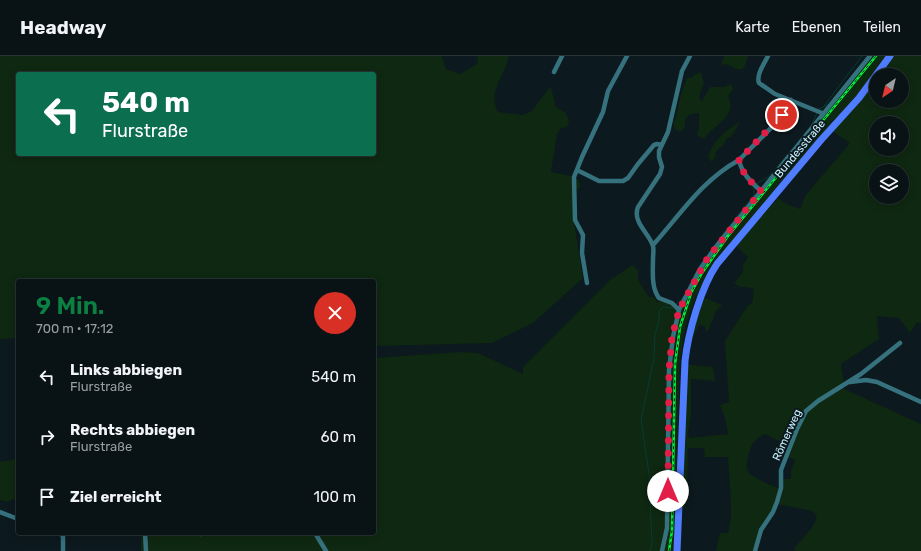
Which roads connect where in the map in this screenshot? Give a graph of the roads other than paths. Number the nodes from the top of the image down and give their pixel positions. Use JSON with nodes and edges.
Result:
{"nodes":[{"id":1,"x":562,"y":56,"type":"edge"},
{"id":2,"x":627,"y":56,"type":"edge"},
{"id":3,"x":768,"y":56,"type":"edge"},
{"id":4,"x":870,"y":56,"type":"edge"},
{"id":5,"x":890,"y":56,"type":"edge"},
{"id":6,"x":691,"y":57,"type":"edge"},
{"id":7,"x":881,"y":68,"type":"edge"},
{"id":8,"x":554,"y":72,"type":"dead end"},
{"id":9,"x":869,"y":84,"type":"edge"},
{"id":10,"x":791,"y":100,"type":"junction"},
{"id":11,"x":822,"y":113,"type":"junction"},
{"id":12,"x":662,"y":145,"type":"junction"},
{"id":13,"x":739,"y":160,"type":"junction"},
{"id":14,"x":577,"y":170,"type":"junction"},
{"id":15,"x":761,"y":191,"type":"junction"},
{"id":16,"x":653,"y":245,"type":"junction"},
{"id":17,"x":587,"y":283,"type":"dead end"},
{"id":18,"x":679,"y":310,"type":"junction"},
{"id":19,"x":900,"y":343,"type":"dead end"},
{"id":20,"x":848,"y":382,"type":"junction"},
{"id":21,"x":921,"y":402,"type":"edge"},
{"id":22,"x":0,"y":512,"type":"edge"},
{"id":23,"x":16,"y":518,"type":"edge"},
{"id":24,"x":62,"y":535,"type":"edge"},
{"id":25,"x":145,"y":535,"type":"edge"},
{"id":26,"x":316,"y":535,"type":"edge"},
{"id":27,"x":63,"y":551,"type":"edge"},
{"id":28,"x":146,"y":551,"type":"edge"},
{"id":29,"x":326,"y":551,"type":"edge"},
{"id":30,"x":662,"y":551,"type":"edge"},
{"id":31,"x":677,"y":551,"type":"edge"},
{"id":32,"x":755,"y":551,"type":"edge"}],
"edges":[{"from":1,"to":8,"type":"street"},
{"from":2,"to":14,"type":"street"},
{"from":3,"to":10,"type":"street"},
{"from":4,"to":11,"type":"street"},
{"from":5,"to":7,"type":"main road","name":"Bundesstraße"},
{"from":6,"to":12,"type":"street"},
{"from":9,"to":31,"type":"main road","name":"Bundesstraße"},
{"from":10,"to":11,"type":"street"},
{"from":10,"to":13,"type":"street"},
{"from":11,"to":15,"type":"street"},
{"from":12,"to":14,"type":"street"},
{"from":12,"to":16,"type":"street"},
{"from":13,"to":15,"type":"street"},
{"from":13,"to":16,"type":"street"},
{"from":14,"to":17,"type":"street"},
{"from":15,"to":18,"type":"street"},
{"from":16,"to":18,"type":"street"},
{"from":18,"to":30,"type":"street"},
{"from":19,"to":20,"type":"street","name":"Römerweg"},
{"from":20,"to":21,"type":"street"},
{"from":20,"to":32,"type":"street","name":"Römerweg"},
{"from":22,"to":23,"type":"street"},
{"from":24,"to":27,"type":"street"},
{"from":25,"to":28,"type":"street"},
{"from":26,"to":29,"type":"street"}]}
